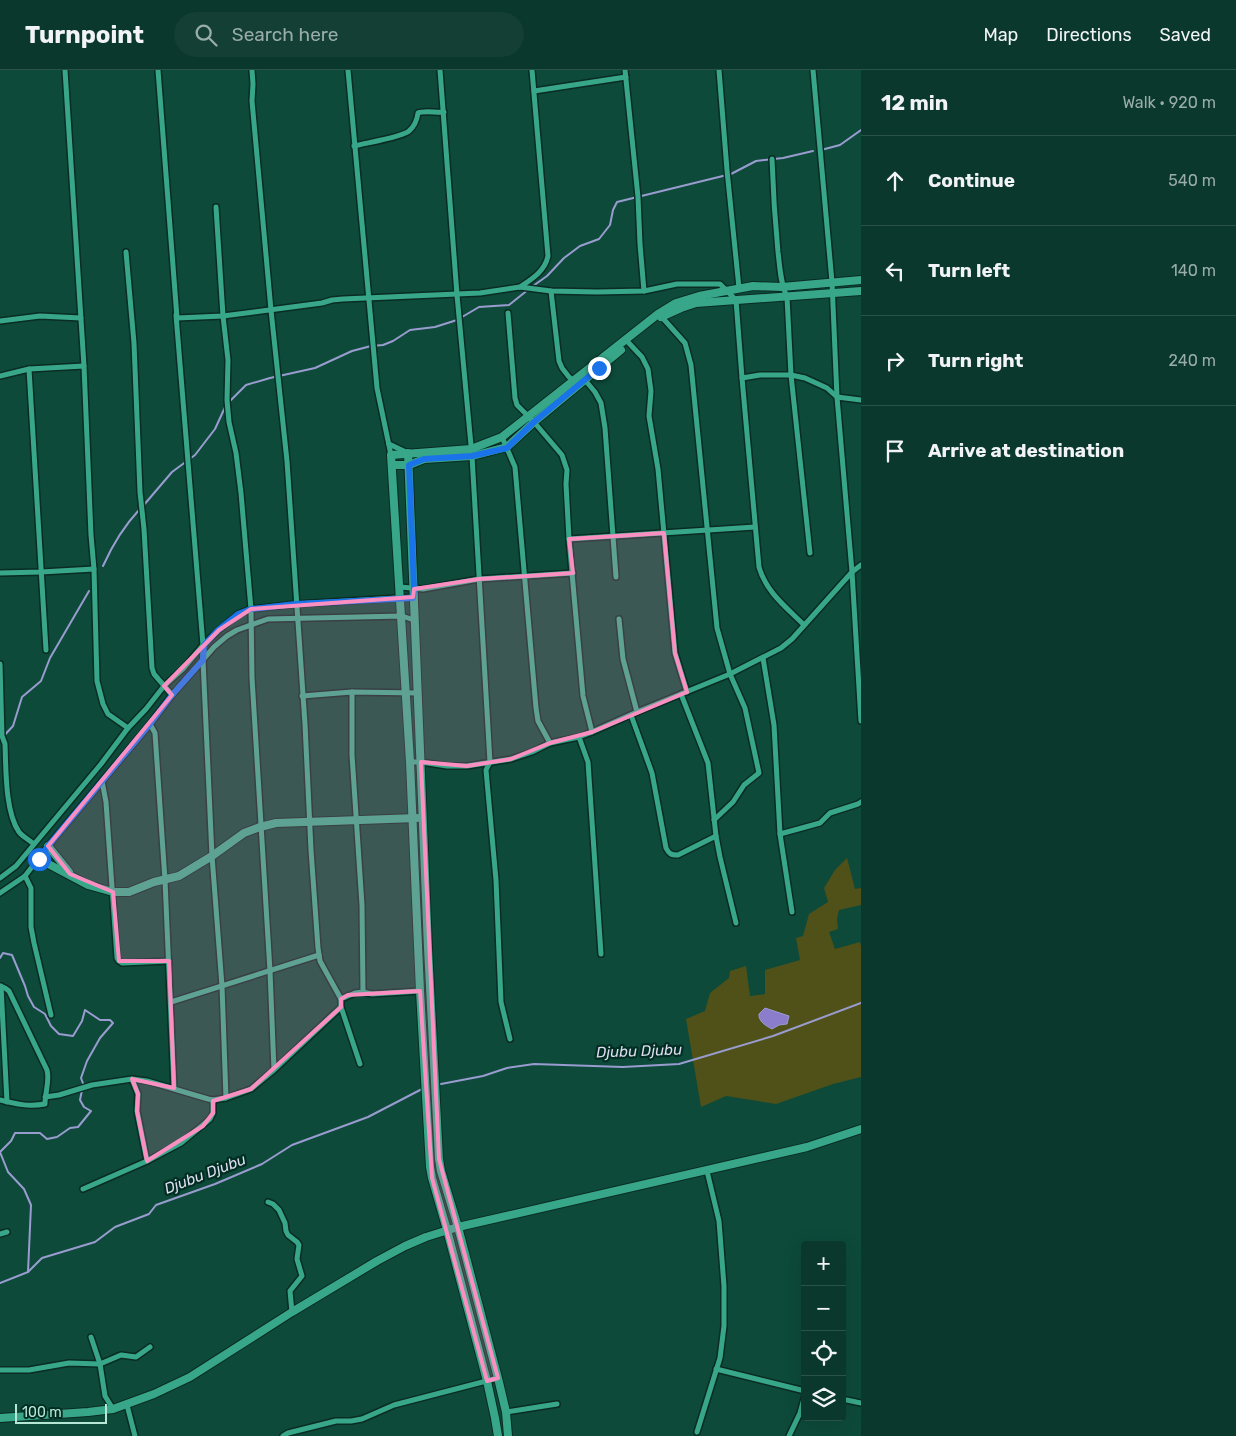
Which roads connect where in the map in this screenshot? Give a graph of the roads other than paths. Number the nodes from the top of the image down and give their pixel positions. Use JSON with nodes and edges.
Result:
{"nodes":[{"id":1,"x":65,"y":70,"type":"edge"},
{"id":2,"x":157,"y":70,"type":"edge"},
{"id":3,"x":252,"y":70,"type":"edge"},
{"id":4,"x":348,"y":70,"type":"edge"},
{"id":5,"x":440,"y":70,"type":"edge"},
{"id":6,"x":532,"y":70,"type":"edge"},
{"id":7,"x":625,"y":70,"type":"edge"},
{"id":8,"x":720,"y":70,"type":"edge"},
{"id":9,"x":813,"y":70,"type":"edge"},
{"id":10,"x":626,"y":77,"type":"junction"},
{"id":11,"x":534,"y":90,"type":"junction"},
{"id":12,"x":444,"y":112,"type":"junction"},
{"id":13,"x":354,"y":146,"type":"junction"},
{"id":14,"x":772,"y":159,"type":"dead end"},
{"id":15,"x":216,"y":207,"type":"dead end"},
{"id":16,"x":126,"y":252,"type":"dead end"},
{"id":17,"x":861,"y":280,"type":"edge"},
{"id":18,"x":832,"y":282,"type":"junction"},
{"id":19,"x":520,"y":287,"type":"junction"},
{"id":20,"x":782,"y":287,"type":"junction"},
{"id":21,"x":739,"y":288,"type":"junction"},
{"id":22,"x":727,"y":290,"type":"junction"},
{"id":23,"x":551,"y":291,"type":"junction"},
{"id":24,"x":644,"y":291,"type":"junction"},
{"id":25,"x":861,"y":291,"type":"edge"},
{"id":26,"x":833,"y":292,"type":"junction"},
{"id":27,"x":458,"y":295,"type":"junction"},
{"id":28,"x":369,"y":297,"type":"junction"},
{"id":29,"x":787,"y":297,"type":"junction"},
{"id":30,"x":736,"y":300,"type":"junction"},
{"id":31,"x":271,"y":310,"type":"junction"},
{"id":32,"x":508,"y":313,"type":"dead end"},
{"id":33,"x":660,"y":315,"type":"junction"},
{"id":34,"x":223,"y":316,"type":"junction"},
{"id":35,"x":81,"y":318,"type":"junction"},
{"id":36,"x":177,"y":318,"type":"junction"},
{"id":37,"x":0,"y":321,"type":"edge"},
{"id":38,"x":628,"y":342,"type":"junction"},
{"id":39,"x":84,"y":366,"type":"junction"},
{"id":40,"x":29,"y":369,"type":"junction"},
{"id":41,"x":791,"y":375,"type":"junction"},
{"id":42,"x":0,"y":376,"type":"edge"},
{"id":43,"x":742,"y":378,"type":"junction"},
{"id":44,"x":574,"y":380,"type":"junction"},
{"id":45,"x":584,"y":380,"type":"junction"},
{"id":46,"x":837,"y":397,"type":"junction"},
{"id":47,"x":861,"y":400,"type":"edge"},
{"id":48,"x":532,"y":419,"type":"junction"},
{"id":49,"x":502,"y":437,"type":"junction"},
{"id":50,"x":389,"y":444,"type":"junction"},
{"id":51,"x":507,"y":448,"type":"junction"},
{"id":52,"x":408,"y":453,"type":"junction"},
{"id":53,"x":472,"y":453,"type":"junction"},
{"id":54,"x":391,"y":455,"type":"junction"},
{"id":55,"x":392,"y":465,"type":"junction"},
{"id":56,"x":409,"y":465,"type":"junction"},
{"id":57,"x":755,"y":527,"type":"junction"},
{"id":58,"x":707,"y":530,"type":"junction"},
{"id":59,"x":664,"y":533,"type":"junction"},
{"id":60,"x":614,"y":536,"type":"junction"},
{"id":61,"x":570,"y":539,"type":"junction"},
{"id":62,"x":810,"y":553,"type":"dead end"},
{"id":63,"x":861,"y":566,"type":"edge"},
{"id":64,"x":94,"y":569,"type":"junction"},
{"id":65,"x":41,"y":572,"type":"junction"},
{"id":66,"x":852,"y":572,"type":"junction"},
{"id":67,"x":0,"y":573,"type":"edge"},
{"id":68,"x":573,"y":573,"type":"junction"},
{"id":69,"x":524,"y":576,"type":"junction"},
{"id":70,"x":616,"y":577,"type":"dead end"},
{"id":71,"x":479,"y":579,"type":"junction"},
{"id":72,"x":400,"y":587,"type":"junction"},
{"id":73,"x":414,"y":589,"type":"junction"},
{"id":74,"x":400,"y":598,"type":"junction"},
{"id":75,"x":413,"y":598,"type":"junction"},
{"id":76,"x":296,"y":604,"type":"junction"},
{"id":77,"x":251,"y":609,"type":"junction"},
{"id":78,"x":402,"y":616,"type":"junction"},
{"id":79,"x":298,"y":618,"type":"junction"},
{"id":80,"x":619,"y":619,"type":"dead end"},
{"id":81,"x":414,"y":620,"type":"junction"},
{"id":82,"x":251,"y":624,"type":"junction"},
{"id":83,"x":804,"y":625,"type":"junction"},
{"id":84,"x":204,"y":645,"type":"junction"},
{"id":85,"x":46,"y":650,"type":"dead end"},
{"id":86,"x":763,"y":658,"type":"junction"},
{"id":87,"x":203,"y":660,"type":"junction"},
{"id":88,"x":0,"y":664,"type":"edge"},
{"id":89,"x":730,"y":674,"type":"junction"},
{"id":90,"x":164,"y":686,"type":"junction"},
{"id":91,"x":352,"y":692,"type":"junction"},
{"id":92,"x":406,"y":692,"type":"junction"},
{"id":93,"x":687,"y":692,"type":"junction"},
{"id":94,"x":418,"y":693,"type":"junction"},
{"id":95,"x":681,"y":694,"type":"junction"},
{"id":96,"x":172,"y":695,"type":"junction"},
{"id":97,"x":302,"y":696,"type":"junction"},
{"id":98,"x":637,"y":712,"type":"junction"},
{"id":99,"x":631,"y":715,"type":"junction"},
{"id":100,"x":861,"y":721,"type":"edge"},
{"id":101,"x":150,"y":724,"type":"junction"},
{"id":102,"x":128,"y":728,"type":"junction"},
{"id":103,"x":592,"y":732,"type":"junction"},
{"id":104,"x":579,"y":737,"type":"junction"},
{"id":105,"x":550,"y":743,"type":"junction"},
{"id":106,"x":410,"y":762,"type":"junction"},
{"id":107,"x":421,"y":762,"type":"junction"},
{"id":108,"x":490,"y":762,"type":"junction"},
{"id":109,"x":102,"y":781,"type":"junction"},
{"id":110,"x":861,"y":802,"type":"edge"},
{"id":111,"x":422,"y":818,"type":"junction"},
{"id":112,"x":412,"y":819,"type":"junction"},
{"id":113,"x":358,"y":820,"type":"junction"},
{"id":114,"x":714,"y":820,"type":"junction"},
{"id":115,"x":310,"y":821,"type":"junction"},
{"id":116,"x":260,"y":827,"type":"junction"},
{"id":117,"x":780,"y":834,"type":"junction"},
{"id":118,"x":716,"y":836,"type":"junction"},
{"id":119,"x":34,"y":844,"type":"junction"},
{"id":120,"x":48,"y":846,"type":"junction"},
{"id":121,"x":212,"y":856,"type":"junction"},
{"id":122,"x":39,"y":859,"type":"junction"},
{"id":123,"x":70,"y":874,"type":"junction"},
{"id":124,"x":25,"y":876,"type":"junction"},
{"id":125,"x":0,"y":878,"type":"edge"},
{"id":126,"x":165,"y":880,"type":"junction"},
{"id":127,"x":113,"y":892,"type":"junction"},
{"id":128,"x":0,"y":894,"type":"edge"},
{"id":129,"x":792,"y":912,"type":"dead end"},
{"id":130,"x":736,"y":923,"type":"dead end"},
{"id":131,"x":601,"y":954,"type":"dead end"},
{"id":132,"x":319,"y":955,"type":"junction"},
{"id":133,"x":169,"y":961,"type":"junction"},
{"id":134,"x":270,"y":971,"type":"junction"},
{"id":135,"x":0,"y":986,"type":"edge"},
{"id":136,"x":222,"y":986,"type":"junction"},
{"id":137,"x":420,"y":991,"type":"junction"},
{"id":138,"x":364,"y":992,"type":"junction"},
{"id":139,"x":341,"y":999,"type":"junction"},
{"id":140,"x":171,"y":1002,"type":"junction"},
{"id":141,"x":341,"y":1007,"type":"junction"},
{"id":142,"x":51,"y":1014,"type":"dead end"},
{"id":143,"x":510,"y":1039,"type":"dead end"},
{"id":144,"x":360,"y":1064,"type":"dead end"},
{"id":145,"x":274,"y":1070,"type":"junction"},
{"id":146,"x":132,"y":1079,"type":"junction"},
{"id":147,"x":425,"y":1082,"type":"junction"},
{"id":148,"x":436,"y":1082,"type":"junction"},
{"id":149,"x":174,"y":1088,"type":"junction"},
{"id":150,"x":45,"y":1097,"type":"junction"},
{"id":151,"x":226,"y":1098,"type":"junction"},
{"id":152,"x":0,"y":1100,"type":"edge"},
{"id":153,"x":213,"y":1100,"type":"junction"},
{"id":154,"x":8,"y":1102,"type":"junction"},
{"id":155,"x":861,"y":1129,"type":"edge"},
{"id":156,"x":147,"y":1161,"type":"junction"},
{"id":157,"x":708,"y":1170,"type":"junction"},
{"id":158,"x":82,"y":1189,"type":"dead end"},
{"id":159,"x":268,"y":1202,"type":"dead end"},
{"id":160,"x":458,"y":1227,"type":"junction"},
{"id":161,"x":447,"y":1230,"type":"junction"},
{"id":162,"x":8,"y":1232,"type":"dead end"},
{"id":163,"x":0,"y":1234,"type":"edge"},
{"id":164,"x":292,"y":1312,"type":"junction"},
{"id":165,"x":91,"y":1337,"type":"dead end"},
{"id":166,"x":150,"y":1347,"type":"dead end"},
{"id":167,"x":100,"y":1364,"type":"junction"},
{"id":168,"x":716,"y":1369,"type":"junction"},
{"id":169,"x":0,"y":1370,"type":"edge"},
{"id":170,"x":498,"y":1378,"type":"junction"},
{"id":171,"x":487,"y":1381,"type":"junction"},
{"id":172,"x":801,"y":1392,"type":"edge"},
{"id":173,"x":846,"y":1400,"type":"edge"},
{"id":174,"x":861,"y":1402,"type":"edge"},
{"id":175,"x":127,"y":1404,"type":"junction"},
{"id":176,"x":557,"y":1404,"type":"dead end"},
{"id":177,"x":801,"y":1408,"type":"edge"},
{"id":178,"x":113,"y":1409,"type":"junction"},
{"id":179,"x":506,"y":1412,"type":"junction"},
{"id":180,"x":0,"y":1418,"type":"edge"},
{"id":181,"x":696,"y":1432,"type":"dead end"},
{"id":182,"x":135,"y":1436,"type":"edge"},
{"id":183,"x":283,"y":1436,"type":"edge"},
{"id":184,"x":498,"y":1436,"type":"edge"},
{"id":185,"x":508,"y":1436,"type":"edge"},
{"id":186,"x":789,"y":1436,"type":"edge"}],
"edges":[{"from":1,"to":35,"type":"street"},
{"from":2,"to":36,"type":"street"},
{"from":3,"to":31,"type":"street"},
{"from":4,"to":13,"type":"street"},
{"from":5,"to":12,"type":"street"},
{"from":6,"to":11,"type":"street"},
{"from":7,"to":10,"type":"street"},
{"from":8,"to":21,"type":"street"},
{"from":9,"to":18,"type":"street"},
{"from":10,"to":11,"type":"street"},
{"from":10,"to":24,"type":"street"},
{"from":11,"to":19,"type":"street"},
{"from":12,"to":13,"type":"street"},
{"from":12,"to":27,"type":"street"},
{"from":13,"to":28,"type":"street"},
{"from":14,"to":20,"type":"street"},
{"from":15,"to":34,"type":"street"},
{"from":16,"to":90,"type":"street"},
{"from":17,"to":18,"type":"street"},
{"from":18,"to":20,"type":"street"},
{"from":18,"to":26,"type":"street"},
{"from":19,"to":23,"type":"street"},
{"from":19,"to":27,"type":"street"},
{"from":20,"to":21,"type":"street"},
{"from":20,"to":29,"type":"street"},
{"from":21,"to":22,"type":"street"},
{"from":22,"to":24,"type":"street"},
{"from":22,"to":30,"type":"street"},
{"from":22,"to":33,"type":"street"},
{"from":23,"to":24,"type":"street"},
{"from":23,"to":44,"type":"street"},
{"from":25,"to":26,"type":"street"},
{"from":26,"to":29,"type":"street"},
{"from":26,"to":46,"type":"street"},
{"from":27,"to":28,"type":"street"},
{"from":27,"to":53,"type":"street"},
{"from":28,"to":31,"type":"street"},
{"from":28,"to":50,"type":"street"},
{"from":29,"to":30,"type":"street"},
{"from":29,"to":41,"type":"street"},
{"from":30,"to":33,"type":"street"},
{"from":30,"to":43,"type":"street"},
{"from":31,"to":34,"type":"street"},
{"from":31,"to":76,"type":"street"},
{"from":32,"to":48,"type":"street"},
{"from":33,"to":38,"type":"street"},
{"from":33,"to":58,"type":"street"},
{"from":34,"to":36,"type":"street"},
{"from":34,"to":77,"type":"street"},
{"from":35,"to":37,"type":"street"},
{"from":35,"to":39,"type":"street"},
{"from":36,"to":84,"type":"street"},
{"from":38,"to":44,"type":"street"},
{"from":38,"to":45,"type":"street"},
{"from":38,"to":59,"type":"street"},
{"from":39,"to":40,"type":"street"},
{"from":39,"to":64,"type":"street"},
{"from":40,"to":42,"type":"street"},
{"from":40,"to":65,"type":"street"},
{"from":41,"to":43,"type":"street"},
{"from":41,"to":46,"type":"street"},
{"from":41,"to":62,"type":"street"},
{"from":43,"to":57,"type":"street"},
{"from":44,"to":45,"type":"street"},
{"from":44,"to":48,"type":"street"},
{"from":45,"to":48,"type":"street"},
{"from":45,"to":60,"type":"street"},
{"from":46,"to":47,"type":"street"},
{"from":46,"to":66,"type":"street"},
{"from":48,"to":49,"type":"street"},
{"from":48,"to":51,"type":"street"},
{"from":48,"to":61,"type":"street"},
{"from":49,"to":51,"type":"street"},
{"from":49,"to":53,"type":"street"},
{"from":50,"to":52,"type":"street"},
{"from":50,"to":54,"type":"street"},
{"from":51,"to":53,"type":"street"},
{"from":51,"to":69,"type":"street"},
{"from":52,"to":53,"type":"street"},
{"from":52,"to":54,"type":"street"},
{"from":52,"to":56,"type":"street"},
{"from":53,"to":56,"type":"street"},
{"from":53,"to":71,"type":"street"},
{"from":54,"to":55,"type":"street"},
{"from":55,"to":56,"type":"street"},
{"from":55,"to":72,"type":"street"},
{"from":56,"to":73,"type":"street"},
{"from":57,"to":58,"type":"street"},
{"from":57,"to":83,"type":"street"},
{"from":58,"to":59,"type":"street"},
{"from":58,"to":89,"type":"street"},
{"from":59,"to":60,"type":"street"},
{"from":59,"to":93,"type":"street"},
{"from":60,"to":61,"type":"street"},
{"from":60,"to":70,"type":"street"},
{"from":61,"to":68,"type":"street"},
{"from":63,"to":66,"type":"street"},
{"from":64,"to":65,"type":"street"},
{"from":64,"to":102,"type":"street"},
{"from":65,"to":67,"type":"street"},
{"from":65,"to":85,"type":"street"},
{"from":66,"to":83,"type":"street"},
{"from":66,"to":100,"type":"street"},
{"from":68,"to":69,"type":"street"},
{"from":68,"to":103,"type":"street"},
{"from":69,"to":71,"type":"street"},
{"from":69,"to":105,"type":"street"},
{"from":71,"to":73,"type":"street"},
{"from":71,"to":108,"type":"street"},
{"from":72,"to":73,"type":"street"},
{"from":72,"to":74,"type":"street"},
{"from":73,"to":75,"type":"street"},
{"from":74,"to":75,"type":"street"},
{"from":74,"to":76,"type":"street"},
{"from":74,"to":78,"type":"street"},
{"from":75,"to":81,"type":"street"},
{"from":76,"to":77,"type":"street"},
{"from":76,"to":79,"type":"street"},
{"from":77,"to":82,"type":"street"},
{"from":77,"to":84,"type":"street"},
{"from":78,"to":79,"type":"street"},
{"from":78,"to":81,"type":"street"},
{"from":78,"to":92,"type":"street"},
{"from":79,"to":82,"type":"street"},
{"from":79,"to":97,"type":"street"},
{"from":80,"to":98,"type":"street"},
{"from":81,"to":94,"type":"street"},
{"from":82,"to":87,"type":"street"},
{"from":82,"to":116,"type":"street"},
{"from":83,"to":86,"type":"street"},
{"from":84,"to":87,"type":"street"},
{"from":84,"to":90,"type":"street"},
{"from":86,"to":89,"type":"street"},
{"from":86,"to":117,"type":"street"},
{"from":87,"to":96,"type":"street"},
{"from":87,"to":121,"type":"street"},
{"from":88,"to":119,"type":"street"},
{"from":89,"to":93,"type":"street"},
{"from":89,"to":114,"type":"street"},
{"from":90,"to":96,"type":"street"},
{"from":90,"to":102,"type":"street"},
{"from":91,"to":92,"type":"street"},
{"from":91,"to":97,"type":"street"},
{"from":91,"to":113,"type":"street"},
{"from":92,"to":94,"type":"street"},
{"from":92,"to":106,"type":"street"},
{"from":93,"to":95,"type":"street"},
{"from":94,"to":107,"type":"street"},
{"from":95,"to":98,"type":"street"},
{"from":95,"to":114,"type":"street"},
{"from":96,"to":101,"type":"street"},
{"from":97,"to":115,"type":"street"},
{"from":98,"to":99,"type":"street"},
{"from":99,"to":103,"type":"street"},
{"from":99,"to":118,"type":"street"},
{"from":101,"to":109,"type":"street"},
{"from":101,"to":126,"type":"street"},
{"from":102,"to":119,"type":"street"},
{"from":103,"to":104,"type":"street"},
{"from":104,"to":105,"type":"street"},
{"from":104,"to":131,"type":"street"},
{"from":105,"to":108,"type":"street"},
{"from":106,"to":107,"type":"street"},
{"from":106,"to":112,"type":"street"},
{"from":107,"to":108,"type":"street"},
{"from":107,"to":111,"type":"street"},
{"from":108,"to":143,"type":"street"},
{"from":109,"to":120,"type":"street"},
{"from":109,"to":127,"type":"street"},
{"from":110,"to":117,"type":"street"},
{"from":111,"to":112,"type":"street"},
{"from":111,"to":148,"type":"street"},
{"from":112,"to":113,"type":"street"},
{"from":112,"to":137,"type":"street"},
{"from":113,"to":115,"type":"street"},
{"from":113,"to":138,"type":"street"},
{"from":114,"to":118,"type":"street"},
{"from":115,"to":116,"type":"street"},
{"from":115,"to":132,"type":"street"},
{"from":116,"to":121,"type":"street"},
{"from":116,"to":134,"type":"street"},
{"from":117,"to":129,"type":"street"},
{"from":118,"to":130,"type":"street"},
{"from":119,"to":125,"type":"street"},
{"from":120,"to":122,"type":"street"},
{"from":120,"to":123,"type":"street"},
{"from":121,"to":126,"type":"street"},
{"from":121,"to":136,"type":"street"},
{"from":122,"to":123,"type":"street"},
{"from":122,"to":124,"type":"street"},
{"from":123,"to":127,"type":"street"},
{"from":124,"to":128,"type":"street"},
{"from":124,"to":142,"type":"street"},
{"from":126,"to":127,"type":"street"},
{"from":126,"to":133,"type":"street"},
{"from":127,"to":133,"type":"street"},
{"from":132,"to":134,"type":"street"},
{"from":132,"to":139,"type":"street"},
{"from":133,"to":140,"type":"street"},
{"from":134,"to":136,"type":"street"},
{"from":134,"to":145,"type":"street"},
{"from":135,"to":150,"type":"street"},
{"from":135,"to":154,"type":"street"},
{"from":136,"to":140,"type":"street"},
{"from":136,"to":151,"type":"street"},
{"from":137,"to":138,"type":"street"},
{"from":137,"to":147,"type":"street"},
{"from":138,"to":139,"type":"street"},
{"from":139,"to":141,"type":"street"},
{"from":140,"to":149,"type":"street"},
{"from":141,"to":144,"type":"street"},
{"from":141,"to":145,"type":"street"},
{"from":145,"to":151,"type":"street"},
{"from":146,"to":149,"type":"street"},
{"from":146,"to":150,"type":"street"},
{"from":146,"to":156,"type":"street"},
{"from":147,"to":148,"type":"street"},
{"from":147,"to":161,"type":"street"},
{"from":148,"to":160,"type":"street"},
{"from":149,"to":153,"type":"street"},
{"from":150,"to":154,"type":"street"},
{"from":151,"to":153,"type":"street"},
{"from":152,"to":154,"type":"street"},
{"from":153,"to":156,"type":"street"},
{"from":155,"to":157,"type":"street"},
{"from":156,"to":158,"type":"street"},
{"from":157,"to":160,"type":"street"},
{"from":157,"to":168,"type":"street"},
{"from":159,"to":164,"type":"street"},
{"from":160,"to":161,"type":"street"},
{"from":160,"to":170,"type":"street"},
{"from":161,"to":164,"type":"street"},
{"from":161,"to":171,"type":"street"},
{"from":162,"to":163,"type":"street"},
{"from":164,"to":175,"type":"street"},
{"from":165,"to":167,"type":"street"},
{"from":166,"to":167,"type":"street"},
{"from":167,"to":169,"type":"street"},
{"from":167,"to":178,"type":"street"},
{"from":168,"to":172,"type":"street"},
{"from":168,"to":181,"type":"street"},
{"from":170,"to":171,"type":"street"},
{"from":170,"to":179,"type":"street"},
{"from":171,"to":183,"type":"street"},
{"from":171,"to":184,"type":"street"},
{"from":173,"to":174,"type":"street"},
{"from":175,"to":178,"type":"street"},
{"from":175,"to":182,"type":"street"},
{"from":176,"to":179,"type":"street"},
{"from":177,"to":186,"type":"street"},
{"from":178,"to":180,"type":"street"},
{"from":179,"to":185,"type":"street"}]}
